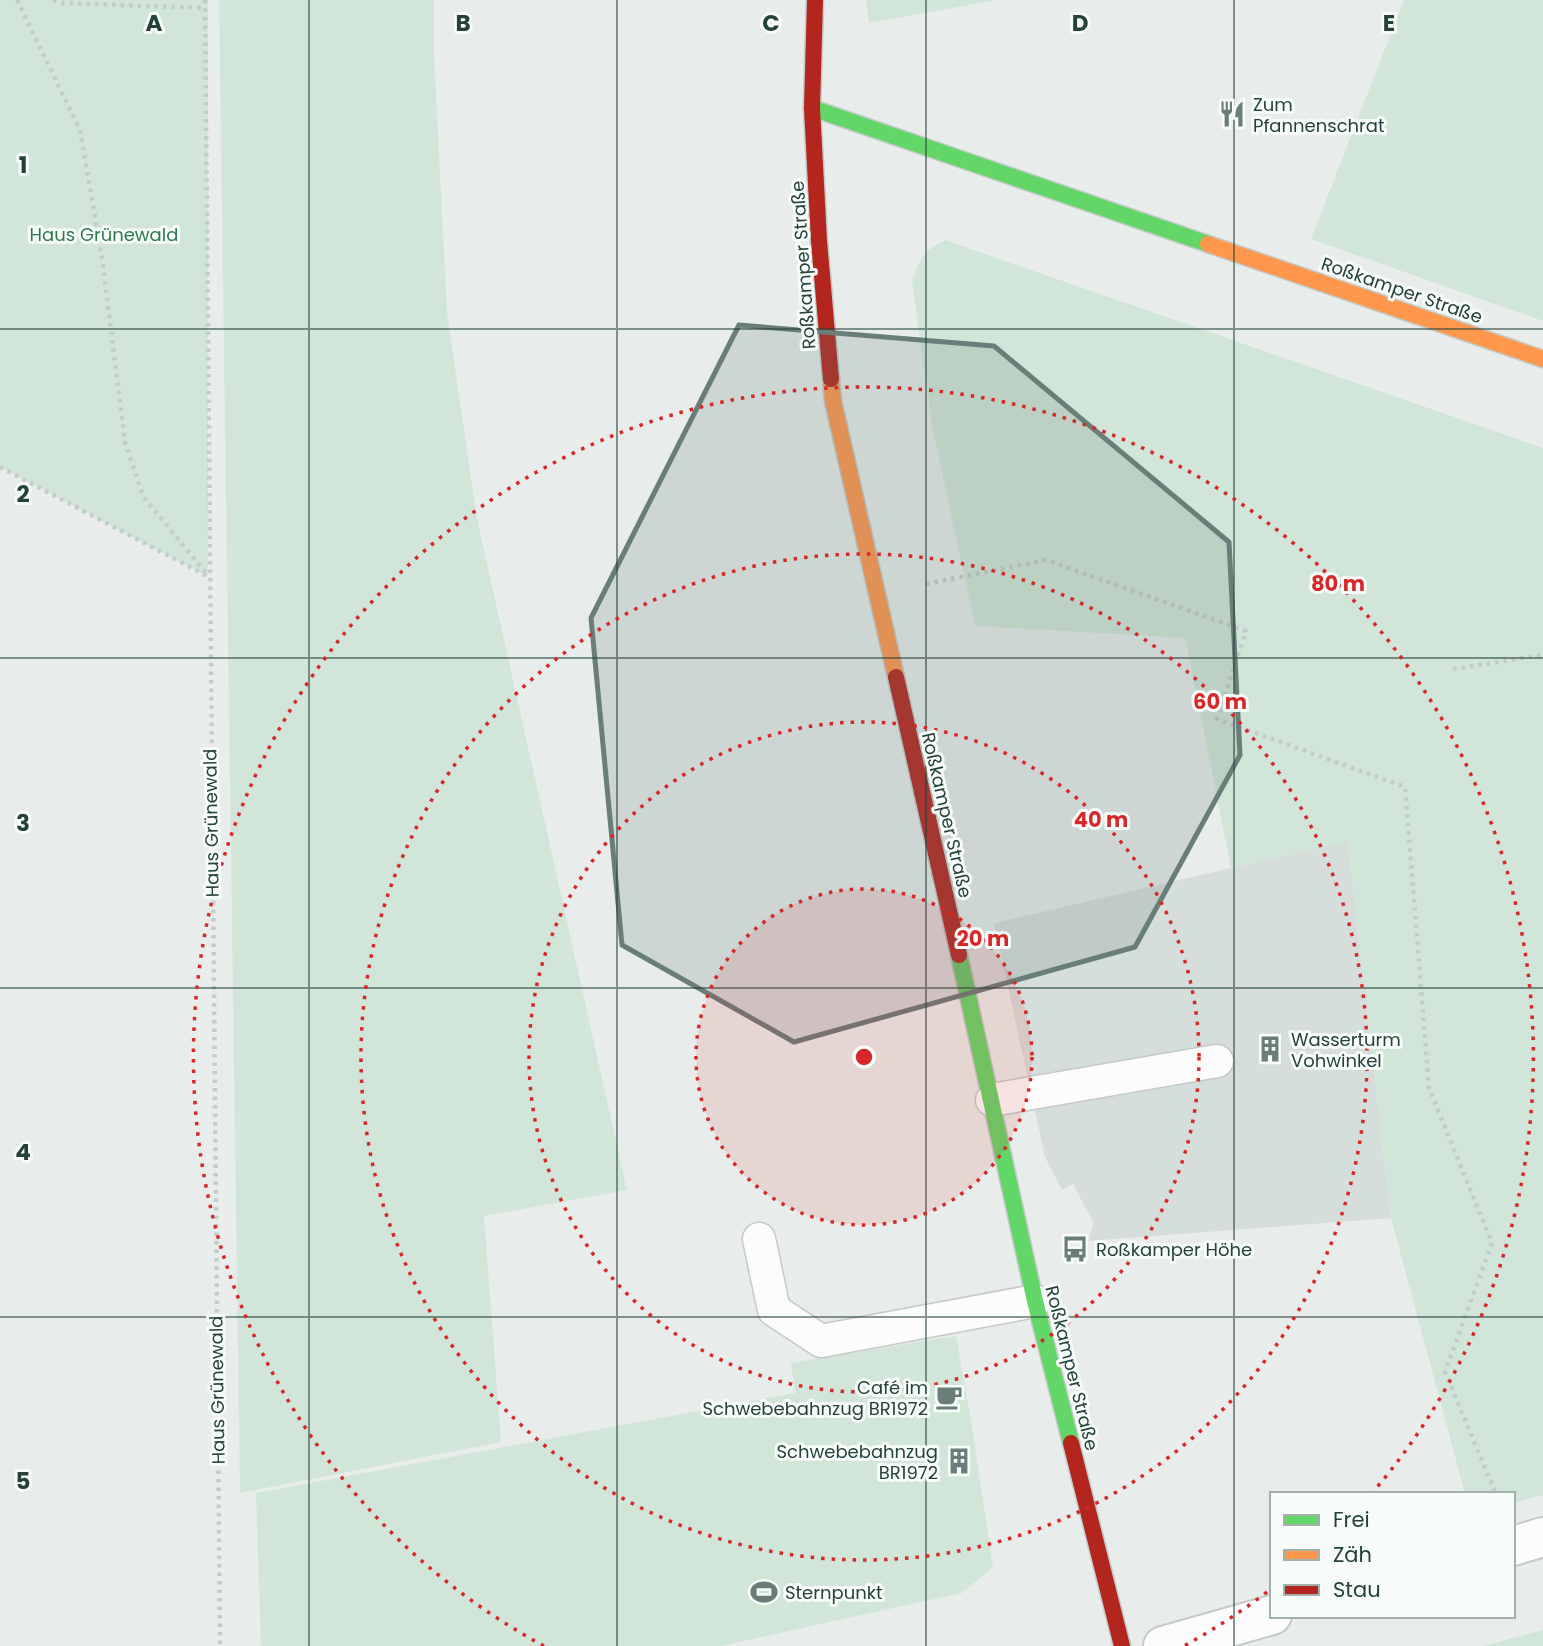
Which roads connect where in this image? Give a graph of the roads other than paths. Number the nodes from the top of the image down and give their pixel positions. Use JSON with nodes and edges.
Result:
{"nodes":[{"id":1,"x":815,"y":0,"type":"edge"},
{"id":2,"x":813,"y":108,"type":"junction"},
{"id":3,"x":1543,"y":359,"type":"edge"},
{"id":4,"x":1217,"y":1061,"type":"dead end"},
{"id":5,"x":992,"y":1100,"type":"junction"},
{"id":6,"x":759,"y":1239,"type":"dead end"},
{"id":7,"x":1035,"y":1301,"type":"junction"},
{"id":8,"x":1543,"y":1537,"type":"edge"},
{"id":9,"x":1515,"y":1545,"type":"edge"},
{"id":10,"x":1270,"y":1616,"type":"edge"},
{"id":11,"x":1122,"y":1646,"type":"edge"},
{"id":12,"x":1163,"y":1646,"type":"edge"}],
"edges":[{"from":1,"to":2,"type":"street","name":"Roßkamper Straße"},
{"from":2,"to":3,"type":"street","name":"Roßkamper Straße"},
{"from":2,"to":5,"type":"street","name":"Roßkamper Straße"},
{"from":4,"to":5,"type":"lane"},
{"from":5,"to":7,"type":"street","name":"Roßkamper Straße"},
{"from":6,"to":7,"type":"lane"},
{"from":7,"to":11,"type":"street","name":"Roßkamper Straße"},
{"from":8,"to":9,"type":"street"},
{"from":10,"to":12,"type":"street"}]}
